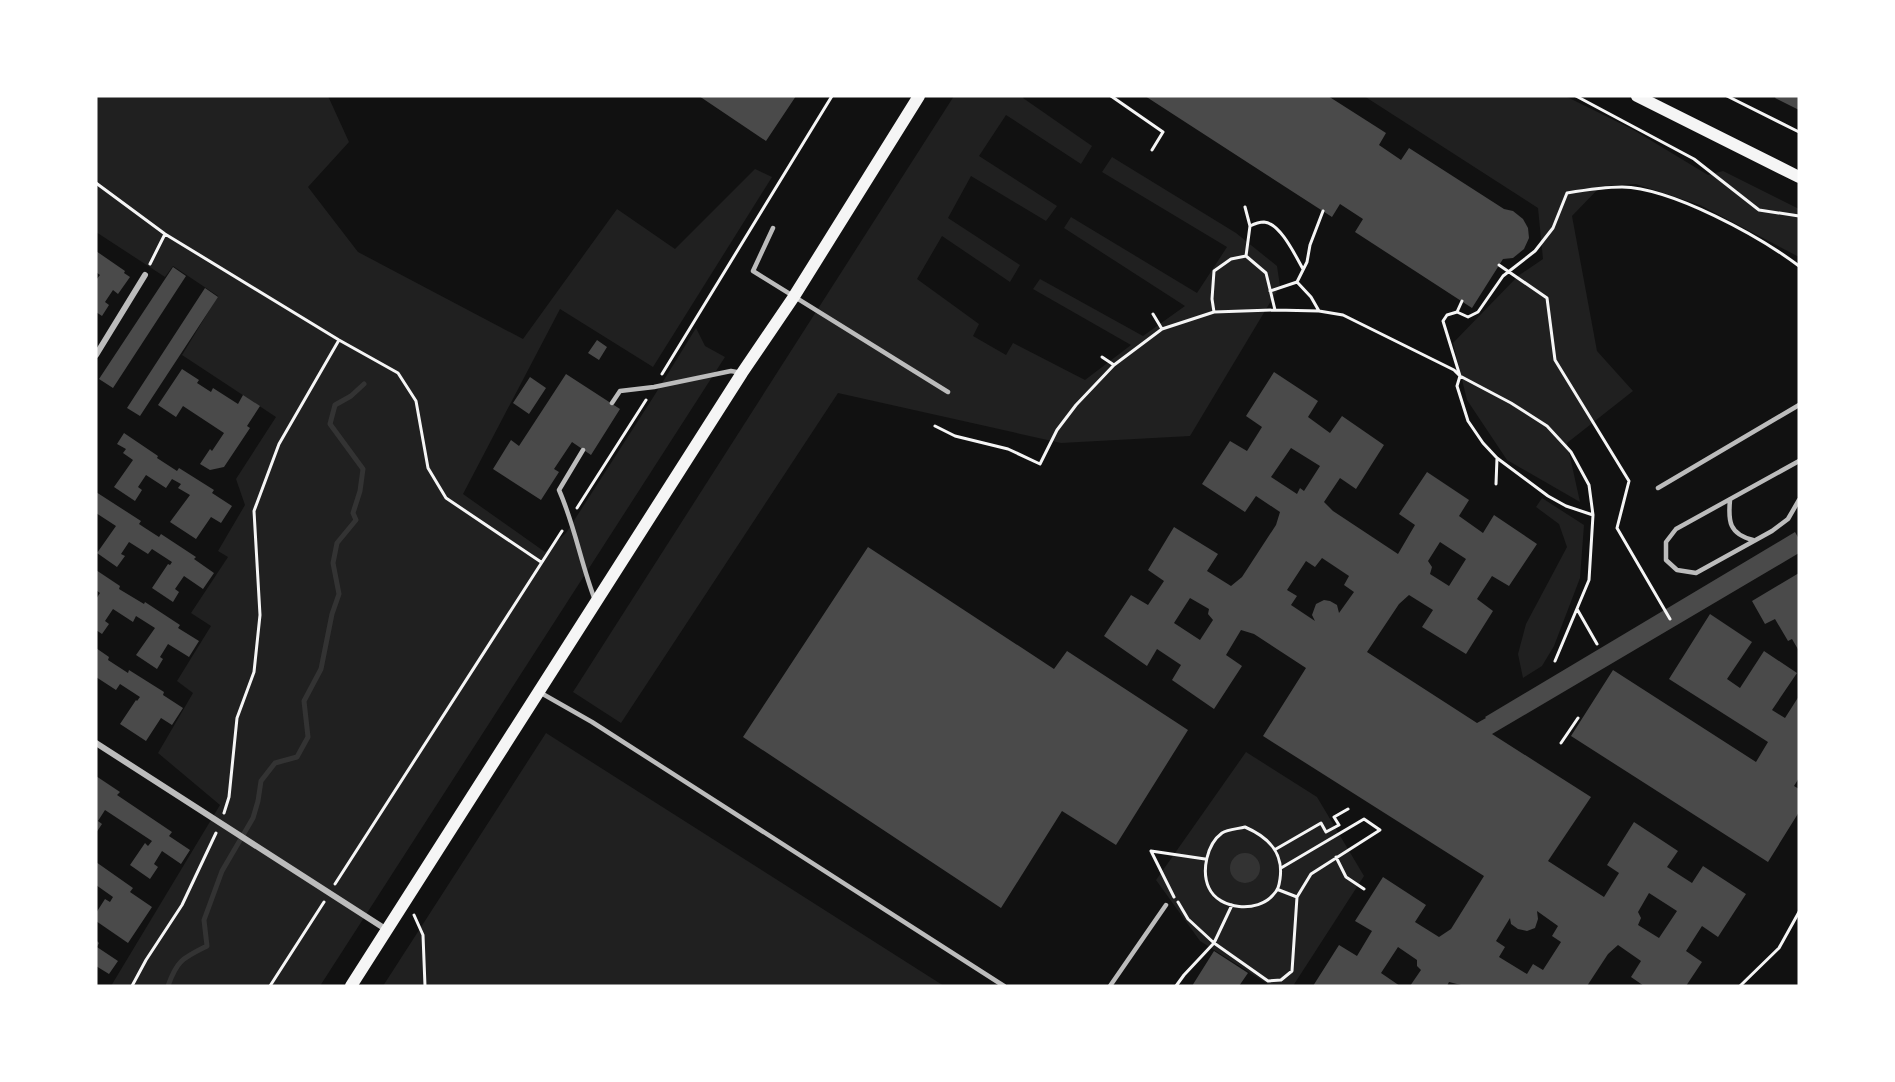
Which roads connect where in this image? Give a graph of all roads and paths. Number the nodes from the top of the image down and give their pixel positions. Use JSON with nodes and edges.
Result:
{"nodes":[{"id":1,"x":832,"y":96,"type":"edge"},
{"id":2,"x":919,"y":96,"type":"edge"},
{"id":3,"x":1111,"y":96,"type":"edge"},
{"id":4,"x":1576,"y":96,"type":"edge"},
{"id":5,"x":1637,"y":96,"type":"edge"},
{"id":6,"x":1727,"y":96,"type":"edge"},
{"id":7,"x":1799,"y":132,"type":"edge"},
{"id":8,"x":1152,"y":150,"type":"dead end"},
{"id":9,"x":1799,"y":177,"type":"edge"},
{"id":10,"x":96,"y":183,"type":"edge"},
{"id":11,"x":1245,"y":207,"type":"dead end"},
{"id":12,"x":1323,"y":211,"type":"dead end"},
{"id":13,"x":1799,"y":216,"type":"edge"},
{"id":14,"x":1250,"y":226,"type":"junction"},
{"id":15,"x":773,"y":228,"type":"dead end"},
{"id":16,"x":165,"y":234,"type":"junction"},
{"id":17,"x":1246,"y":256,"type":"junction"},
{"id":18,"x":1499,"y":265,"type":"dead end"},
{"id":19,"x":1799,"y":266,"type":"edge"},
{"id":20,"x":1303,"y":269,"type":"junction"},
{"id":21,"x":145,"y":275,"type":"joint"},
{"id":22,"x":1297,"y":282,"type":"junction"},
{"id":23,"x":1270,"y":291,"type":"junction"},
{"id":24,"x":793,"y":298,"type":"junction"},
{"id":25,"x":1462,"y":302,"type":"dead end"},
{"id":26,"x":1275,"y":310,"type":"junction"},
{"id":27,"x":1319,"y":311,"type":"junction"},
{"id":28,"x":1214,"y":312,"type":"junction"},
{"id":29,"x":1457,"y":312,"type":"junction"},
{"id":30,"x":1153,"y":314,"type":"dead end"},
{"id":31,"x":1162,"y":329,"type":"junction"},
{"id":32,"x":339,"y":340,"type":"junction"},
{"id":33,"x":96,"y":355,"type":"edge"},
{"id":34,"x":1102,"y":357,"type":"dead end"},
{"id":35,"x":1113,"y":365,"type":"junction"},
{"id":36,"x":742,"y":373,"type":"junction"},
{"id":37,"x":1460,"y":376,"type":"junction"},
{"id":38,"x":654,"y":387,"type":"junction"},
{"id":39,"x":948,"y":392,"type":"dead end"},
{"id":40,"x":612,"y":403,"type":"dead end"},
{"id":41,"x":1799,"y":405,"type":"edge"},
{"id":42,"x":935,"y":426,"type":"dead end"},
{"id":43,"x":583,"y":450,"type":"dead end"},
{"id":44,"x":1497,"y":458,"type":"junction"},
{"id":45,"x":1799,"y":461,"type":"edge"},
{"id":46,"x":1496,"y":484,"type":"dead end"},
{"id":47,"x":1658,"y":488,"type":"dead end"},
{"id":48,"x":1730,"y":500,"type":"junction"},
{"id":49,"x":1799,"y":500,"type":"edge"},
{"id":50,"x":1593,"y":515,"type":"junction"},
{"id":51,"x":571,"y":518,"type":"junction"},
{"id":52,"x":1752,"y":540,"type":"junction"},
{"id":53,"x":542,"y":562,"type":"junction"},
{"id":54,"x":596,"y":603,"type":"junction"},
{"id":55,"x":1577,"y":609,"type":"junction"},
{"id":56,"x":1670,"y":619,"type":"dead end"},
{"id":57,"x":1597,"y":644,"type":"dead end"},
{"id":58,"x":1555,"y":661,"type":"dead end"},
{"id":59,"x":538,"y":691,"type":"junction"},
{"id":60,"x":1578,"y":718,"type":"dead end"},
{"id":61,"x":96,"y":742,"type":"edge"},
{"id":62,"x":1562,"y":743,"type":"dead end"},
{"id":63,"x":1348,"y":809,"type":"dead end"},
{"id":64,"x":220,"y":823,"type":"junction"},
{"id":65,"x":1276,"y":849,"type":"junction"},
{"id":66,"x":1336,"y":857,"type":"junction"},
{"id":67,"x":1205,"y":860,"type":"junction"},
{"id":68,"x":1281,"y":868,"type":"junction"},
{"id":69,"x":1364,"y":889,"type":"dead end"},
{"id":70,"x":1278,"y":890,"type":"junction"},
{"id":71,"x":330,"y":893,"type":"junction"},
{"id":72,"x":1297,"y":897,"type":"junction"},
{"id":73,"x":406,"y":900,"type":"junction"},
{"id":74,"x":1166,"y":904,"type":"dead end"},
{"id":75,"x":1232,"y":905,"type":"junction"},
{"id":76,"x":1799,"y":912,"type":"edge"},
{"id":77,"x":387,"y":930,"type":"junction"},
{"id":78,"x":1214,"y":943,"type":"junction"},
{"id":79,"x":132,"y":986,"type":"edge"},
{"id":80,"x":270,"y":986,"type":"edge"},
{"id":81,"x":351,"y":986,"type":"edge"},
{"id":82,"x":425,"y":986,"type":"edge"},
{"id":83,"x":1004,"y":986,"type":"edge"},
{"id":84,"x":1110,"y":986,"type":"edge"},
{"id":85,"x":1176,"y":986,"type":"edge"},
{"id":86,"x":1740,"y":986,"type":"edge"}],
"edges":[{"from":1,"to":38,"type":"path"},
{"from":2,"to":24,"type":"main road"},
{"from":3,"to":8,"type":"path"},
{"from":4,"to":13,"type":"path"},
{"from":5,"to":9,"type":"main road"},
{"from":6,"to":7,"type":"path"},
{"from":10,"to":16,"type":"path"},
{"from":11,"to":14,"type":"path"},
{"from":12,"to":20,"type":"path"},
{"from":14,"to":17,"type":"path"},
{"from":14,"to":20,"type":"path"},
{"from":15,"to":24,"type":"lane"},
{"from":16,"to":21,"type":"path"},
{"from":16,"to":32,"type":"path"},
{"from":17,"to":23,"type":"path"},
{"from":17,"to":28,"type":"path"},
{"from":18,"to":56,"type":"path"},
{"from":19,"to":29,"type":"path"},
{"from":20,"to":22,"type":"path"},
{"from":21,"to":33,"type":"street"},
{"from":22,"to":23,"type":"path"},
{"from":22,"to":27,"type":"path"},
{"from":23,"to":26,"type":"path"},
{"from":24,"to":36,"type":"main road"},
{"from":24,"to":39,"type":"lane"},
{"from":25,"to":29,"type":"path"},
{"from":26,"to":27,"type":"path"},
{"from":26,"to":28,"type":"path"},
{"from":27,"to":37,"type":"path"},
{"from":28,"to":31,"type":"path"},
{"from":29,"to":37,"type":"path"},
{"from":30,"to":31,"type":"path"},
{"from":31,"to":35,"type":"path"},
{"from":32,"to":53,"type":"path"},
{"from":32,"to":64,"type":"path"},
{"from":34,"to":35,"type":"path"},
{"from":35,"to":42,"type":"path"},
{"from":36,"to":38,"type":"lane"},
{"from":36,"to":54,"type":"main road"},
{"from":37,"to":44,"type":"path"},
{"from":37,"to":50,"type":"path"},
{"from":38,"to":40,"type":"lane"},
{"from":38,"to":51,"type":"path"},
{"from":41,"to":47,"type":"lane"},
{"from":43,"to":51,"type":"lane"},
{"from":44,"to":46,"type":"path"},
{"from":44,"to":50,"type":"path"},
{"from":45,"to":48,"type":"lane"},
{"from":48,"to":52,"type":"lane"},
{"from":48,"to":52,"type":"lane"},
{"from":49,"to":52,"type":"lane"},
{"from":50,"to":55,"type":"path"},
{"from":51,"to":53,"type":"path"},
{"from":51,"to":54,"type":"lane"},
{"from":53,"to":71,"type":"path"},
{"from":54,"to":59,"type":"main road"},
{"from":55,"to":57,"type":"path"},
{"from":55,"to":58,"type":"path"},
{"from":59,"to":73,"type":"main road"},
{"from":59,"to":83,"type":"lane"},
{"from":60,"to":62,"type":"path"},
{"from":61,"to":64,"type":"street"},
{"from":63,"to":65,"type":"path"},
{"from":64,"to":71,"type":"street"},
{"from":64,"to":79,"type":"path"},
{"from":65,"to":67,"type":"path"},
{"from":65,"to":68,"type":"path"},
{"from":66,"to":68,"type":"path"},
{"from":66,"to":69,"type":"path"},
{"from":66,"to":72,"type":"path"},
{"from":67,"to":75,"type":"path"},
{"from":67,"to":78,"type":"path"},
{"from":68,"to":70,"type":"path"},
{"from":70,"to":72,"type":"path"},
{"from":70,"to":75,"type":"path"},
{"from":71,"to":77,"type":"street"},
{"from":71,"to":80,"type":"path"},
{"from":72,"to":78,"type":"path"},
{"from":73,"to":77,"type":"main road"},
{"from":73,"to":82,"type":"path"},
{"from":74,"to":84,"type":"lane"},
{"from":75,"to":78,"type":"path"},
{"from":76,"to":86,"type":"path"},
{"from":77,"to":81,"type":"main road"},
{"from":78,"to":85,"type":"path"}]}
